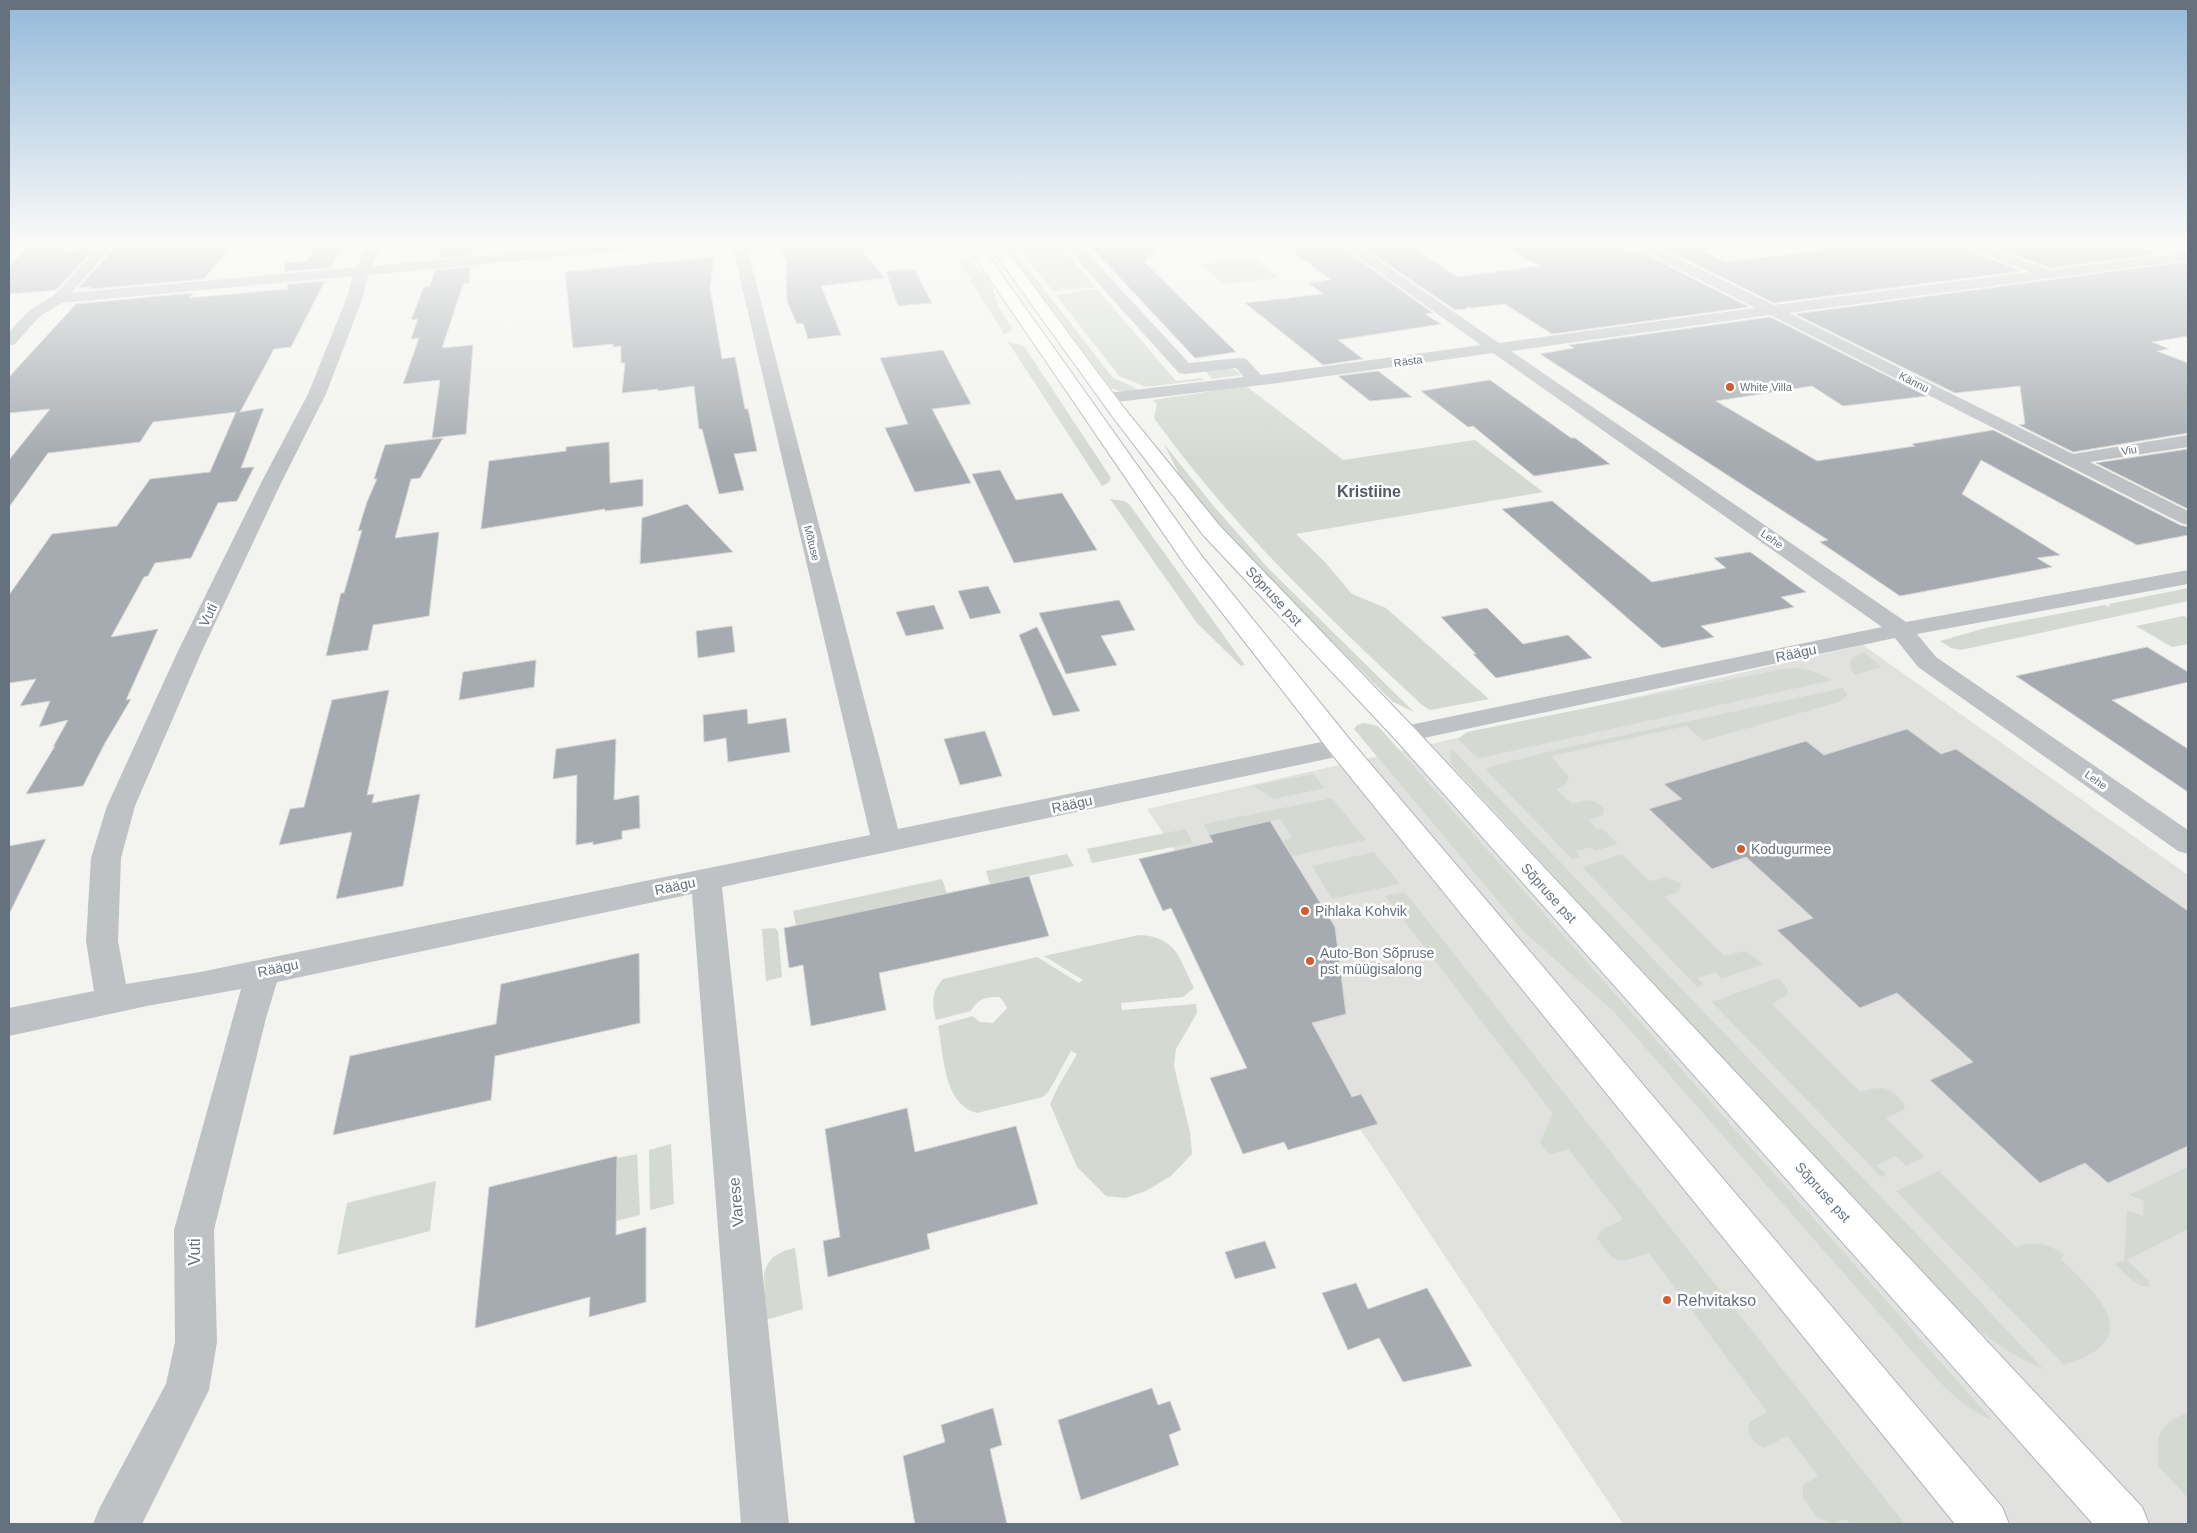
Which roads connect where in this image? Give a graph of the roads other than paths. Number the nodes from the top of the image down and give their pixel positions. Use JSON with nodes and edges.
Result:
{"nodes":[{"id":1,"x":33,"y":316,"type":"edge"},
{"id":2,"x":348,"y":316,"type":"edge"},
{"id":3,"x":757,"y":316,"type":"edge"},
{"id":4,"x":1022,"y":316,"type":"edge"},
{"id":5,"x":1047,"y":316,"type":"edge"},
{"id":6,"x":1135,"y":316,"type":"edge"},
{"id":7,"x":1450,"y":316,"type":"edge"},
{"id":8,"x":1734,"y":316,"type":"edge"},
{"id":9,"x":1784,"y":316,"type":"edge"},
{"id":10,"x":9,"y":341,"type":"edge"},
{"id":11,"x":1498,"y":349,"type":"junction"},
{"id":12,"x":1256,"y":380,"type":"junction"},
{"id":13,"x":1113,"y":405,"type":"junction"},
{"id":14,"x":2188,"y":440,"type":"edge"},
{"id":15,"x":2070,"y":460,"type":"junction"},
{"id":16,"x":2188,"y":519,"type":"edge"},
{"id":17,"x":2188,"y":577,"type":"edge"},
{"id":18,"x":1901,"y":630,"type":"junction"},
{"id":19,"x":1405,"y":734,"type":"junction"},
{"id":20,"x":1341,"y":748,"type":"junction"},
{"id":21,"x":887,"y":843,"type":"junction"},
{"id":22,"x":2188,"y":844,"type":"edge"},
{"id":23,"x":706,"y":880,"type":"junction"},
{"id":24,"x":264,"y":971,"type":"junction"},
{"id":25,"x":112,"y":1001,"type":"junction"},
{"id":26,"x":9,"y":1022,"type":"edge"},
{"id":27,"x":117,"y":1524,"type":"edge"},
{"id":28,"x":765,"y":1524,"type":"edge"},
{"id":29,"x":1985,"y":1524,"type":"edge"},
{"id":30,"x":2125,"y":1524,"type":"edge"}],
"edges":[{"from":1,"to":10,"type":"street"},
{"from":2,"to":25,"type":"street","name":"Vuti"},
{"from":3,"to":21,"type":"street","name":"Mõtuse"},
{"from":4,"to":20,"type":"main road"},
{"from":5,"to":13,"type":"main road","name":"Sõpruse pst"},
{"from":6,"to":12,"type":"street"},
{"from":7,"to":11,"type":"street","name":"Lehe"},
{"from":8,"to":11,"type":"street","name":"Rästa"},
{"from":9,"to":15,"type":"street","name":"Kännu"},
{"from":11,"to":12,"type":"street","name":"Rästa"},
{"from":11,"to":18,"type":"street","name":"Lehe"},
{"from":12,"to":13,"type":"street","name":"Rästa"},
{"from":13,"to":19,"type":"main road","name":"Sõpruse pst"},
{"from":14,"to":15,"type":"street","name":"Viu"},
{"from":15,"to":16,"type":"street","name":"Kännu"},
{"from":17,"to":18,"type":"street","name":"Räägu"},
{"from":18,"to":19,"type":"street","name":"Räägu"},
{"from":18,"to":22,"type":"street","name":"Lehe"},
{"from":19,"to":30,"type":"main road","name":"Sõpruse pst"},
{"from":20,"to":21,"type":"street","name":"Räägu"},
{"from":20,"to":29,"type":"main road"},
{"from":21,"to":23,"type":"street","name":"Räägu"},
{"from":23,"to":24,"type":"street","name":"Räägu"},
{"from":23,"to":28,"type":"street","name":"Varese"},
{"from":24,"to":25,"type":"street","name":"Räägu"},
{"from":24,"to":27,"type":"street","name":"Vuti"},
{"from":25,"to":26,"type":"street","name":"Räägu"}]}
